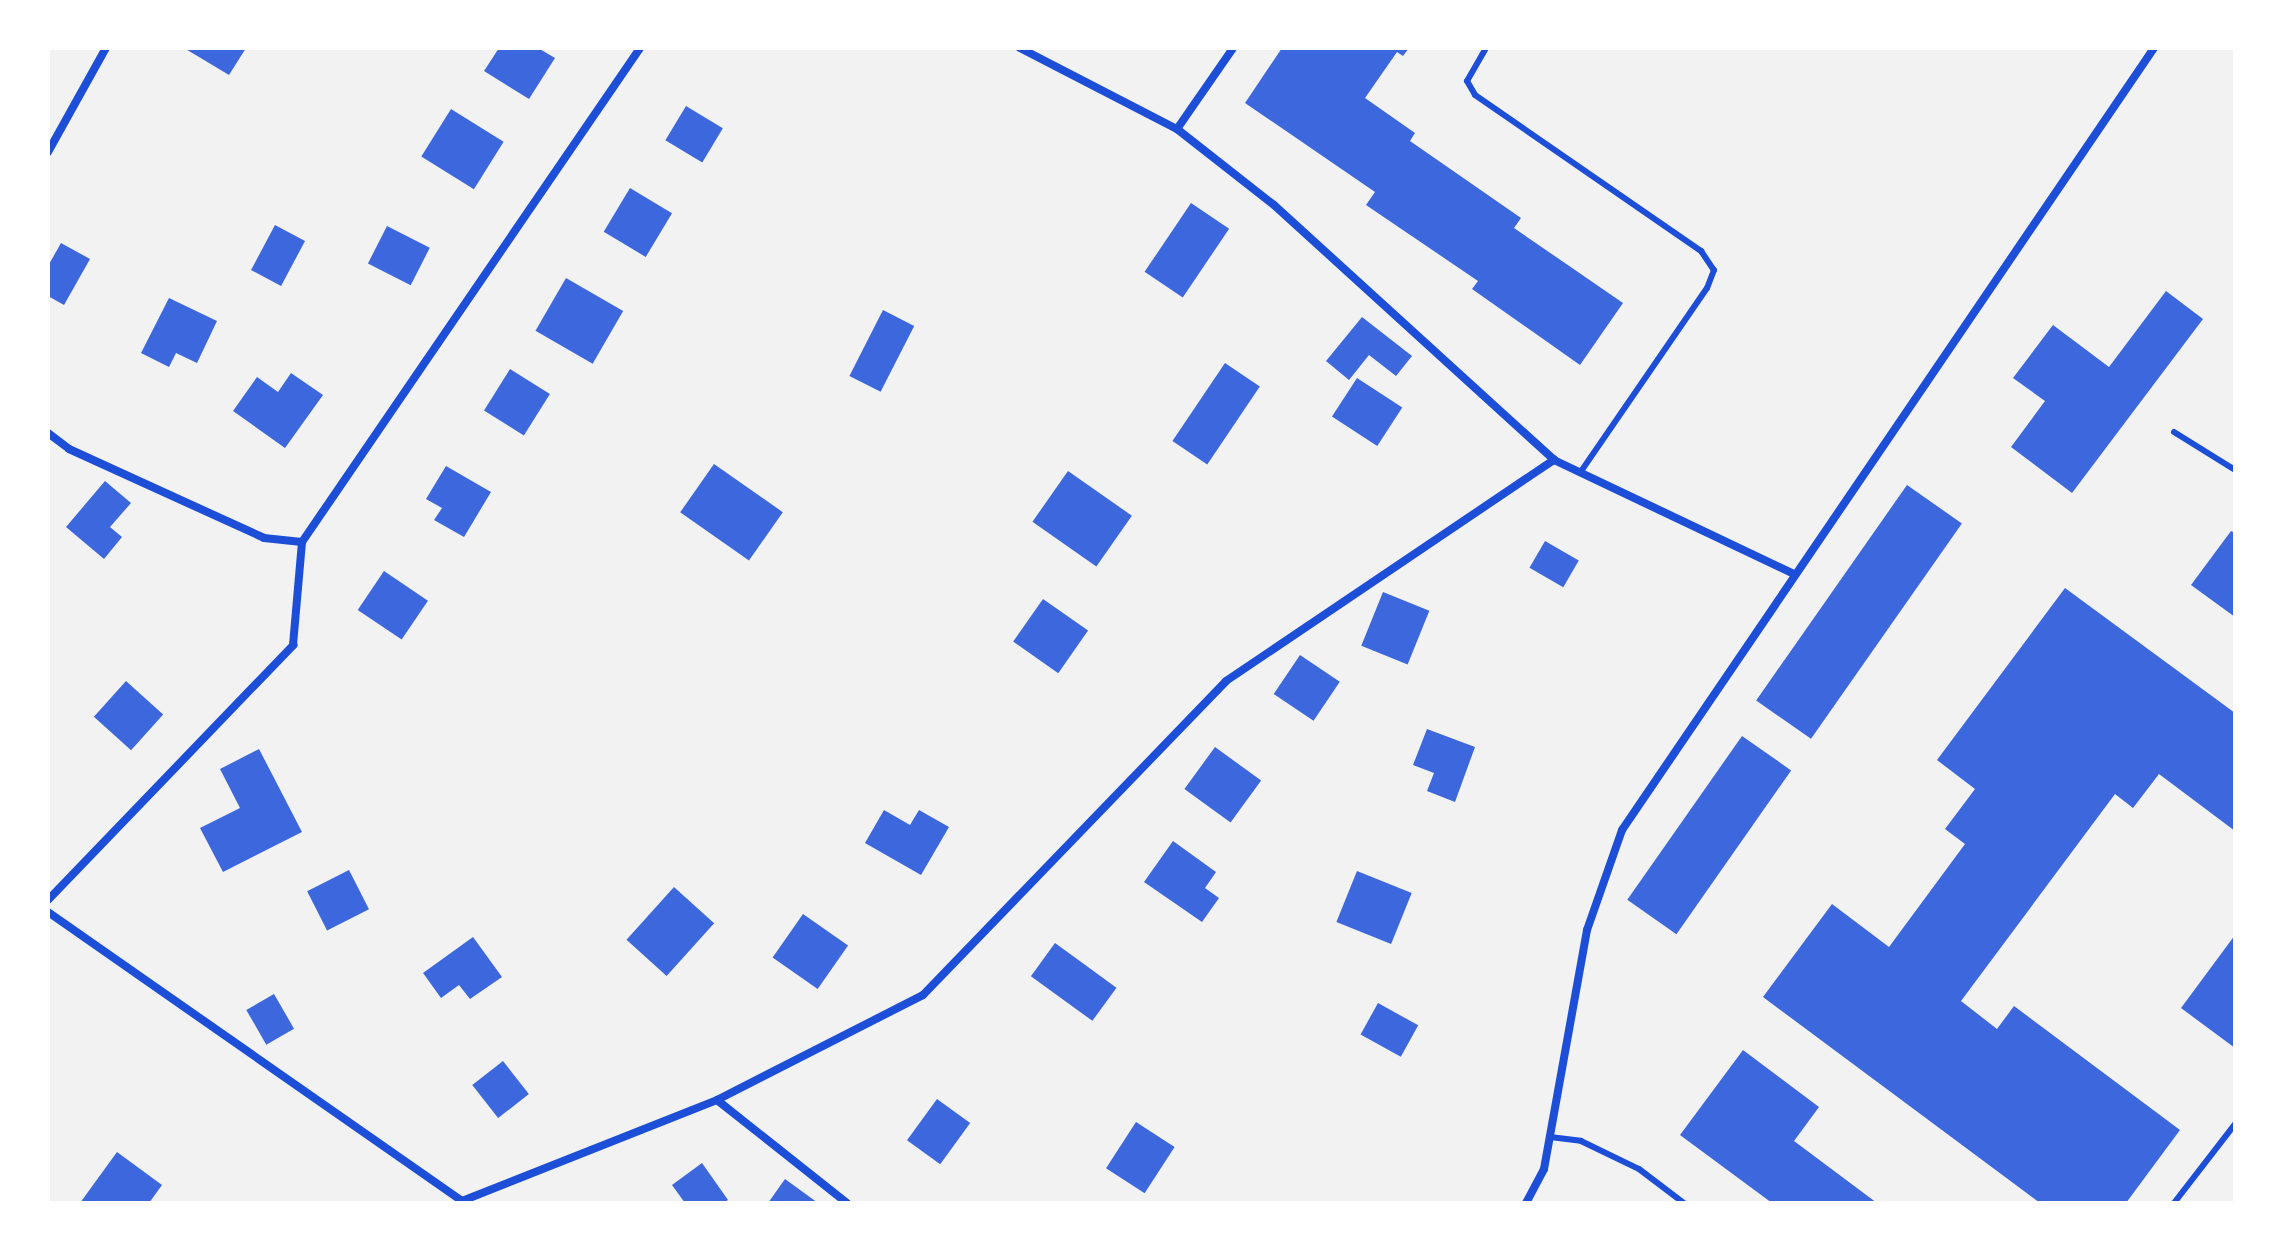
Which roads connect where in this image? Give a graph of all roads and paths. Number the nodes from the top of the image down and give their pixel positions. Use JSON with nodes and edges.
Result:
{"nodes":[{"id":1,"x":106,"y":48,"type":"edge"},
{"id":2,"x":640,"y":48,"type":"edge"},
{"id":3,"x":1020,"y":48,"type":"edge"},
{"id":4,"x":1233,"y":48,"type":"edge"},
{"id":5,"x":1486,"y":48,"type":"edge"},
{"id":6,"x":2154,"y":48,"type":"edge"},
{"id":7,"x":1177,"y":129,"type":"junction"},
{"id":8,"x":48,"y":152,"type":"edge"},
{"id":9,"x":2174,"y":432,"type":"dead end"},
{"id":10,"x":48,"y":433,"type":"edge"},
{"id":11,"x":1554,"y":460,"type":"junction"},
{"id":12,"x":2235,"y":470,"type":"edge"},
{"id":13,"x":1580,"y":473,"type":"junction"},
{"id":14,"x":302,"y":542,"type":"junction"},
{"id":15,"x":1794,"y":574,"type":"junction"},
{"id":16,"x":48,"y":900,"type":"edge"},
{"id":17,"x":48,"y":912,"type":"edge"},
{"id":18,"x":717,"y":1100,"type":"junction"},
{"id":19,"x":2235,"y":1124,"type":"edge"},
{"id":20,"x":1550,"y":1137,"type":"junction"},
{"id":21,"x":847,"y":1203,"type":"edge"},
{"id":22,"x":1526,"y":1203,"type":"edge"},
{"id":23,"x":1684,"y":1203,"type":"edge"},
{"id":24,"x":2174,"y":1203,"type":"edge"}],
"edges":[{"from":1,"to":8,"type":"street"},
{"from":2,"to":14,"type":"street"},
{"from":3,"to":7,"type":"street"},
{"from":4,"to":7,"type":"street"},
{"from":5,"to":13,"type":"lane"},
{"from":6,"to":15,"type":"street"},
{"from":7,"to":11,"type":"street"},
{"from":9,"to":12,"type":"lane"},
{"from":10,"to":14,"type":"street"},
{"from":11,"to":13,"type":"street"},
{"from":11,"to":18,"type":"street"},
{"from":13,"to":15,"type":"street"},
{"from":14,"to":16,"type":"street"},
{"from":15,"to":20,"type":"street"},
{"from":17,"to":18,"type":"street"},
{"from":18,"to":21,"type":"street"},
{"from":19,"to":24,"type":"lane"},
{"from":20,"to":22,"type":"street"},
{"from":20,"to":23,"type":"lane"}]}
